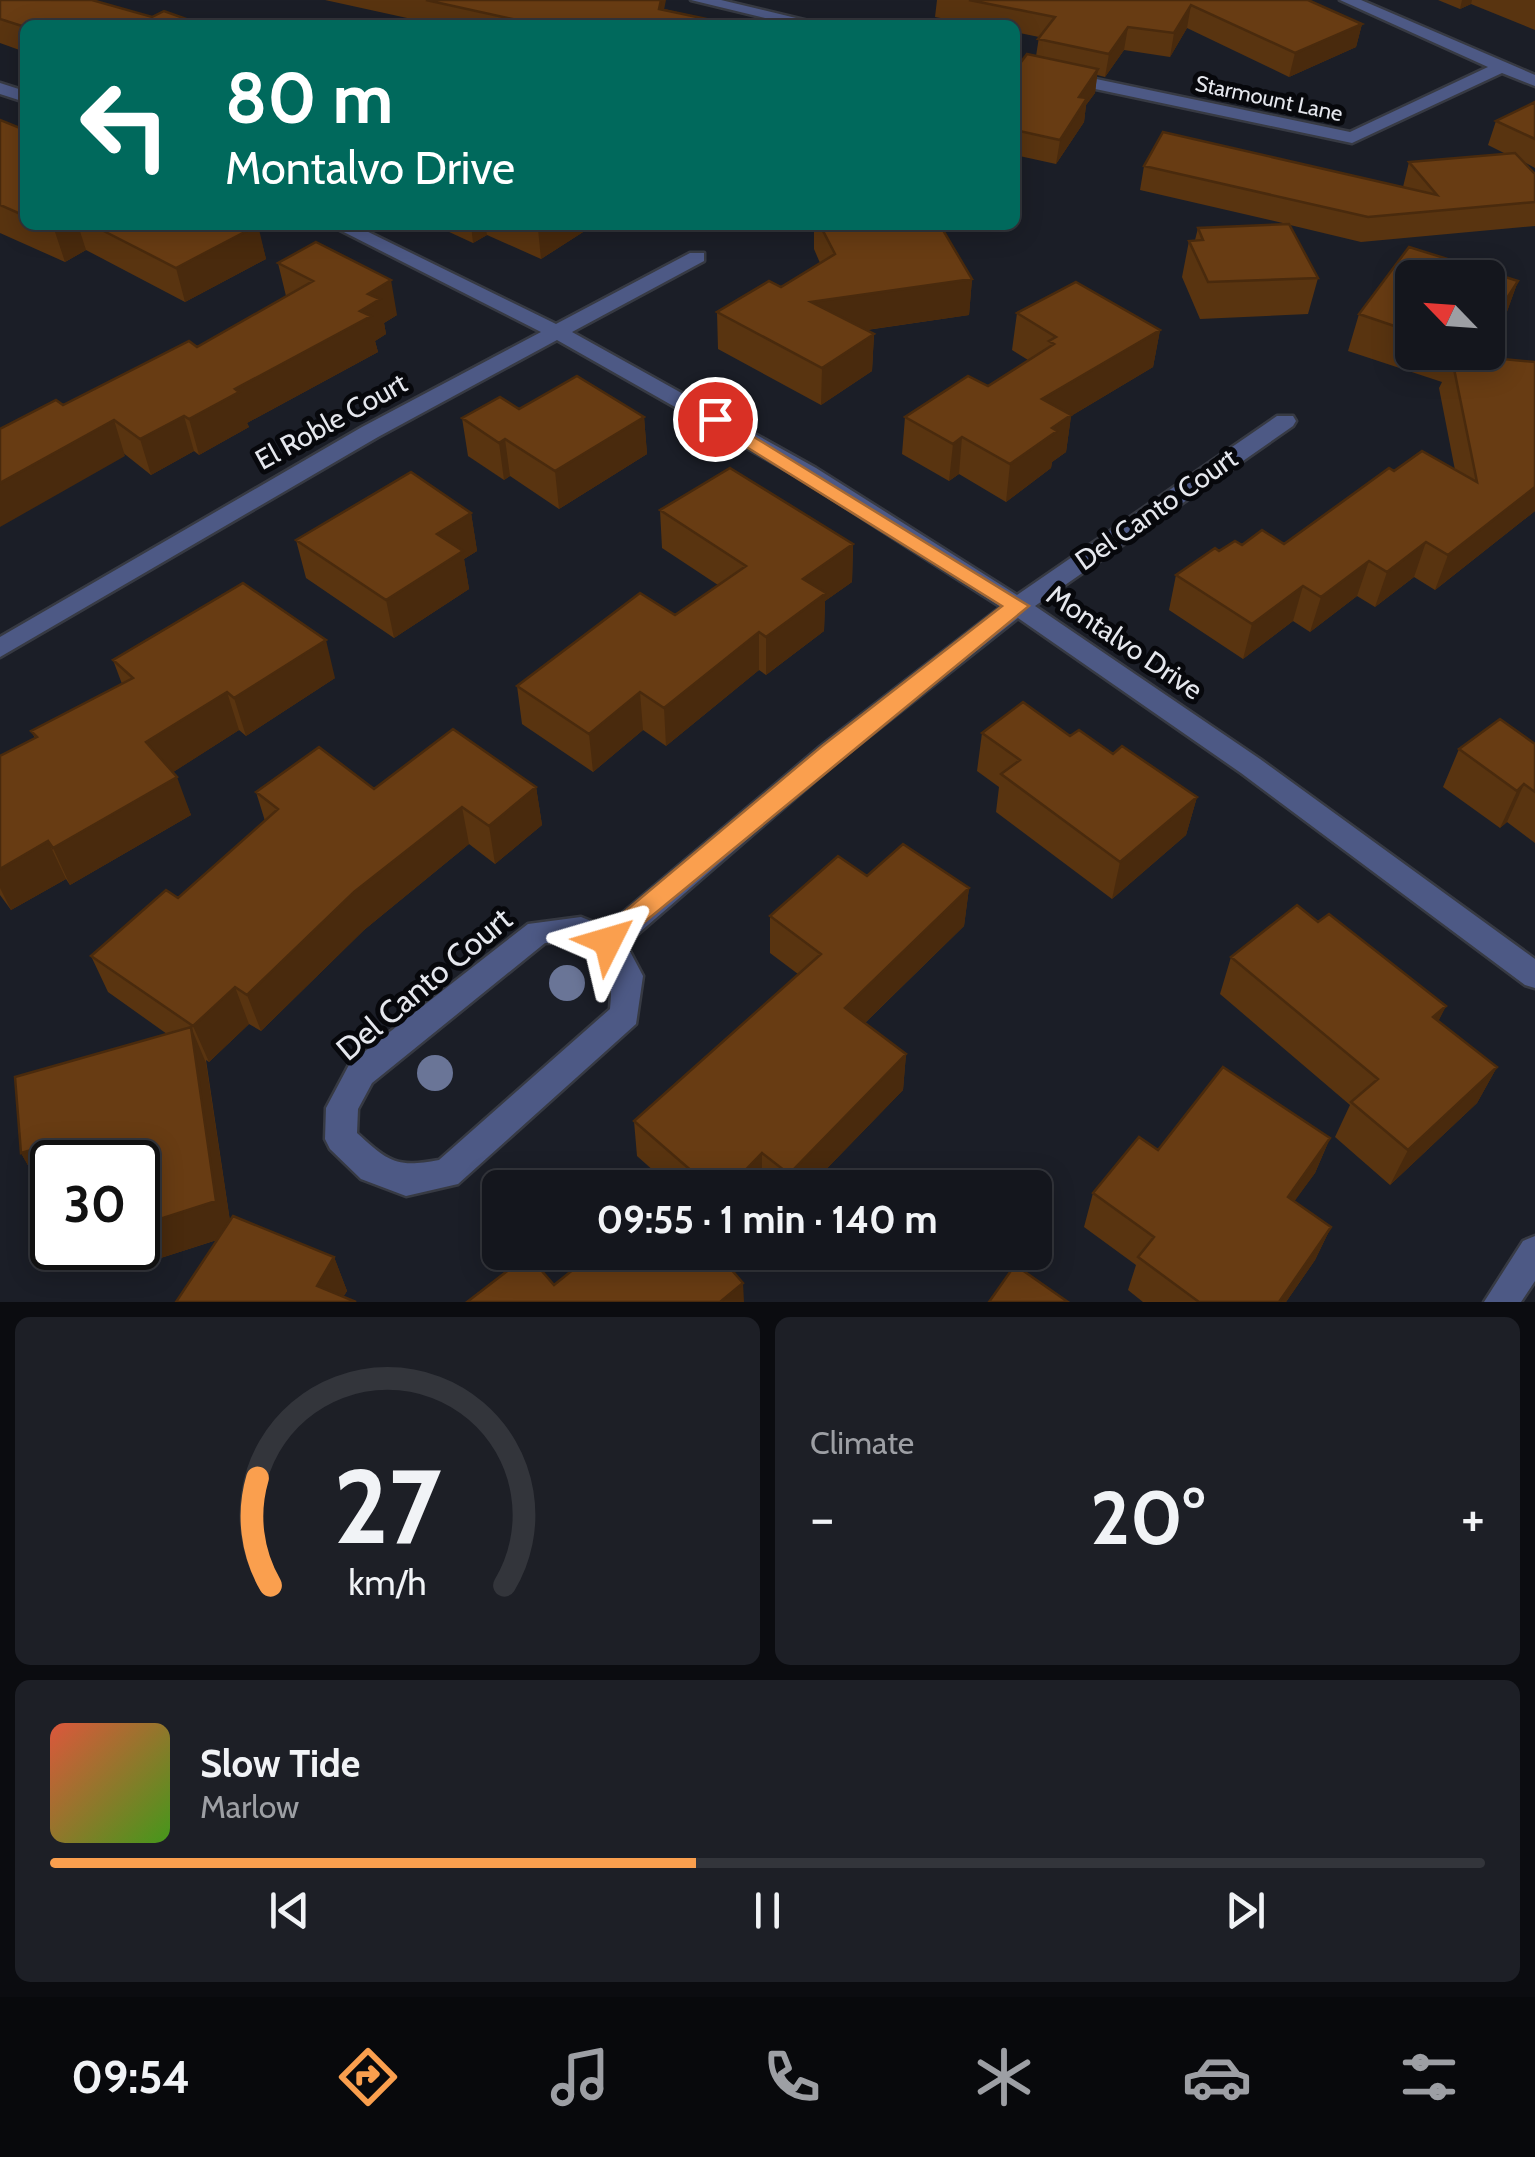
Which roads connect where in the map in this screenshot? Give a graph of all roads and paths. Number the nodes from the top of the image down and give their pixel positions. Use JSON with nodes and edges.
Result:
{"nodes":[{"id":1,"x":699,"y":0,"type":"edge"},
{"id":2,"x":1348,"y":0,"type":"edge"},
{"id":3,"x":793,"y":20,"type":"edge"},
{"id":4,"x":1502,"y":66,"type":"junction"},
{"id":5,"x":1020,"y":68,"type":"edge"},
{"id":6,"x":1535,"y":81,"type":"edge"},
{"id":7,"x":349,"y":230,"type":"edge"},
{"id":8,"x":697,"y":257,"type":"dead end"},
{"id":9,"x":556,"y":331,"type":"junction"},
{"id":10,"x":1286,"y":421,"type":"dead end"},
{"id":11,"x":1018,"y":606,"type":"junction"},
{"id":12,"x":0,"y":648,"type":"edge"},
{"id":13,"x":608,"y":941,"type":"junction"},
{"id":14,"x":1535,"y":976,"type":"edge"},
{"id":15,"x":1535,"y":1252,"type":"edge"},
{"id":16,"x":1502,"y":1302,"type":"edge"}],
"edges":[{"from":1,"to":3,"type":"street"},
{"from":2,"to":4,"type":"street"},
{"from":4,"to":5,"type":"street","name":"Starmount Lane"},
{"from":4,"to":6,"type":"street"},
{"from":7,"to":9,"type":"street","name":"Montalvo Drive"},
{"from":8,"to":9,"type":"street","name":"El Roble Court"},
{"from":9,"to":11,"type":"street","name":"Montalvo Drive"},
{"from":9,"to":12,"type":"street","name":"El Roble Court"},
{"from":10,"to":11,"type":"street","name":"Del Canto Court"},
{"from":11,"to":13,"type":"street","name":"Del Canto Court"},
{"from":11,"to":14,"type":"street","name":"Montalvo Drive"},
{"from":13,"to":13,"type":"street","name":"Del Canto Court"},
{"from":15,"to":16,"type":"street"}]}
